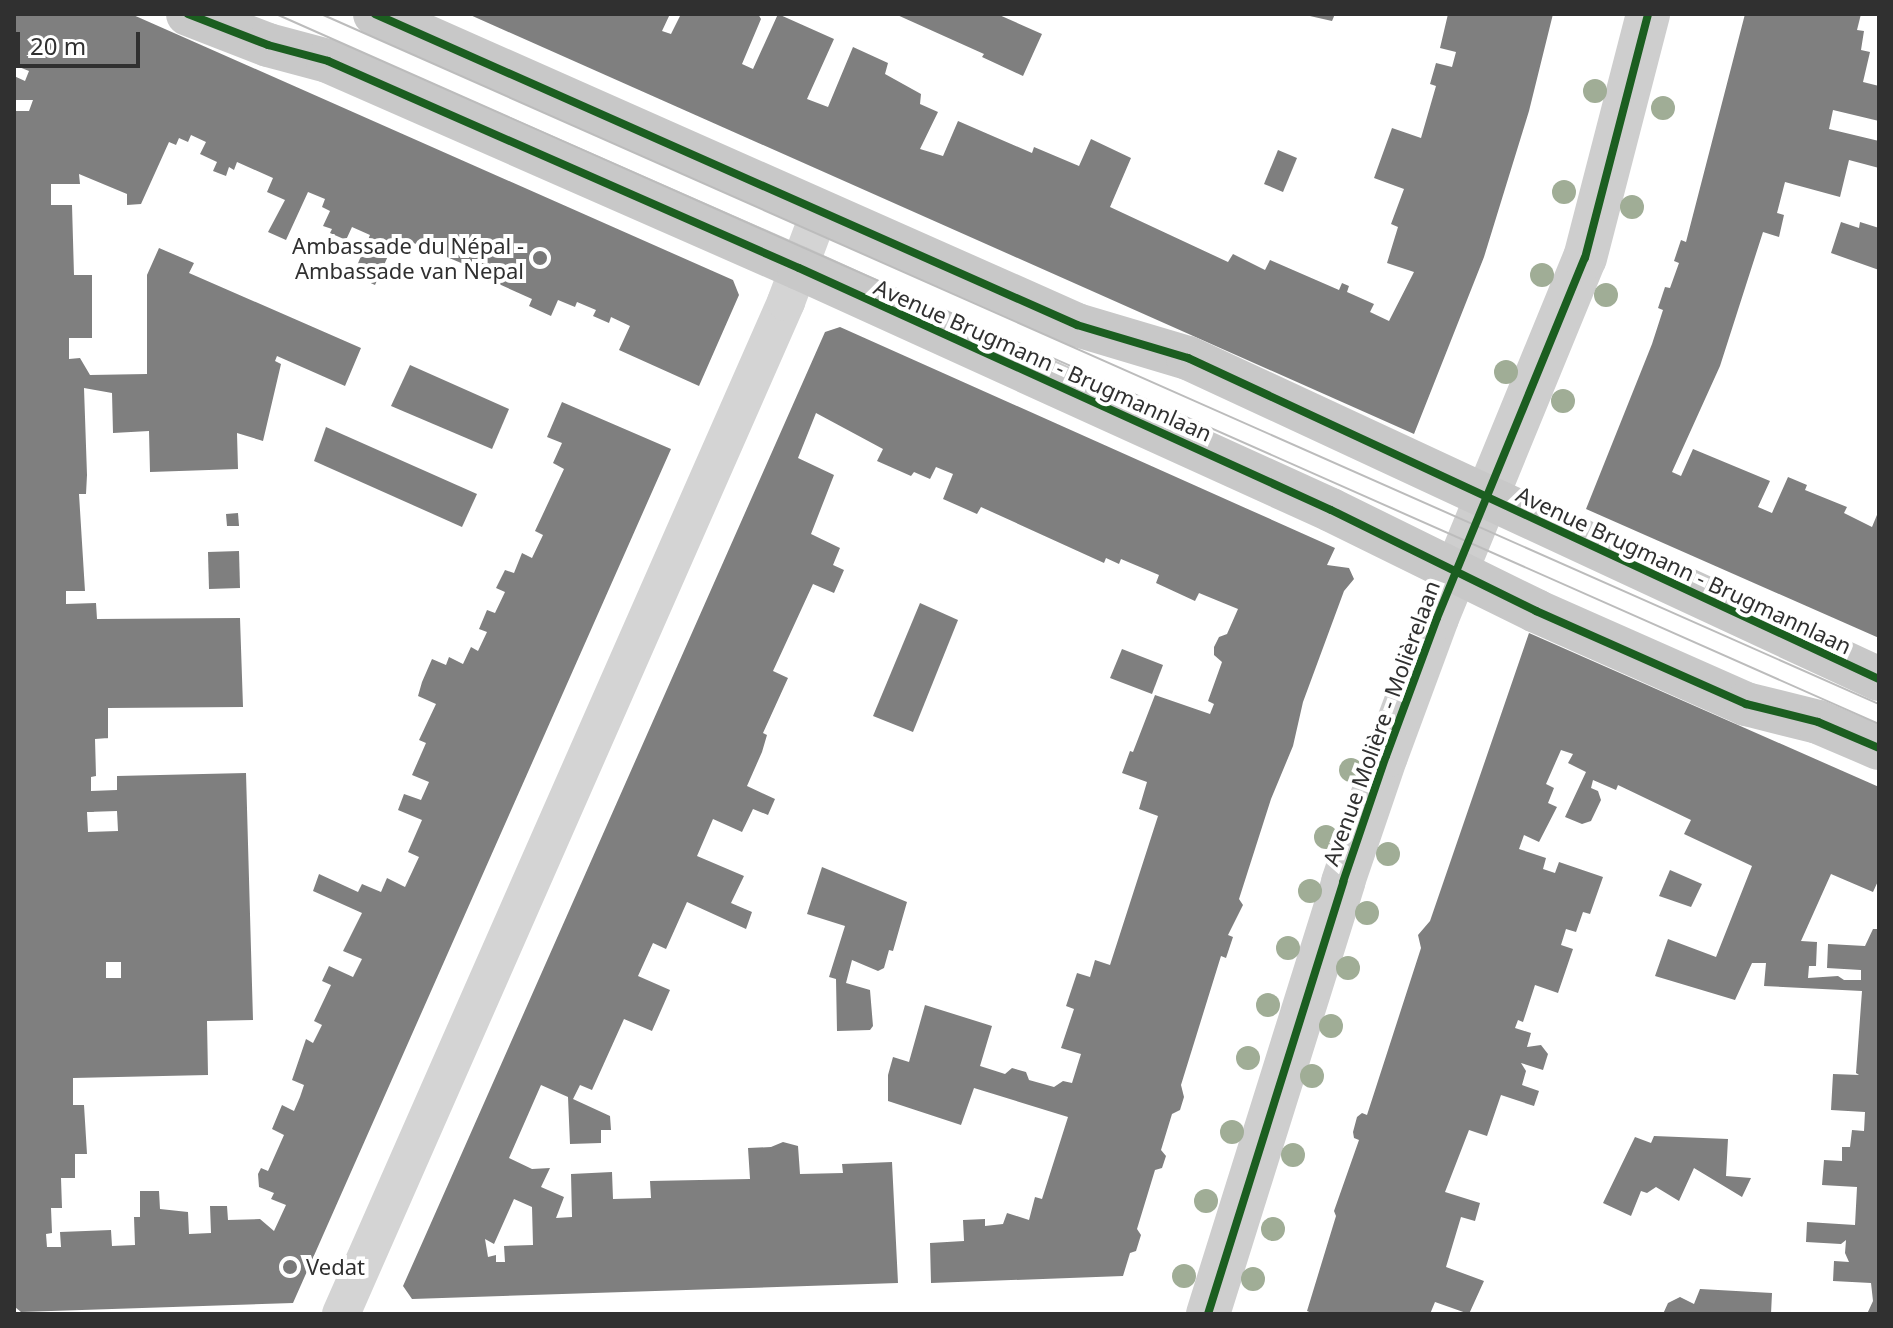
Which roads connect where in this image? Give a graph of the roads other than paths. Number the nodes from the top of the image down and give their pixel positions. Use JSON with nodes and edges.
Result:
{"nodes":[{"id":1,"x":188,"y":14,"type":"edge"},
{"id":2,"x":375,"y":14,"type":"edge"},
{"id":3,"x":1648,"y":14,"type":"edge"},
{"id":4,"x":820,"y":211,"type":"junction"},
{"id":5,"x":799,"y":268,"type":"junction"},
{"id":6,"x":1486,"y":498,"type":"junction"},
{"id":7,"x":1456,"y":572,"type":"junction"},
{"id":8,"x":1879,"y":679,"type":"edge"},
{"id":9,"x":1879,"y":748,"type":"edge"},
{"id":10,"x":341,"y":1314,"type":"edge"},
{"id":11,"x":1208,"y":1314,"type":"edge"}],
"edges":[{"from":1,"to":5,"type":"main road","name":"Avenue Brugmann - Brugmannlaan"},
{"from":2,"to":4,"type":"main road","name":"Avenue Brugmann - Brugmannlaan"},
{"from":3,"to":6,"type":"street","name":"Avenue Molière - Molièrelaan"},
{"from":4,"to":5,"type":"street"},
{"from":4,"to":6,"type":"main road","name":"Avenue Brugmann - Brugmannlaan"},
{"from":5,"to":7,"type":"main road","name":"Avenue Brugmann - Brugmannlaan"},
{"from":5,"to":10,"type":"street"},
{"from":6,"to":7,"type":"street","name":"Avenue Molière - Molièrelaan"},
{"from":6,"to":8,"type":"main road","name":"Avenue Brugmann - Brugmannlaan"},
{"from":7,"to":9,"type":"main road","name":"Avenue Brugmann - Brugmannlaan"},
{"from":7,"to":11,"type":"street","name":"Avenue Molière - Molièrelaan"}]}
